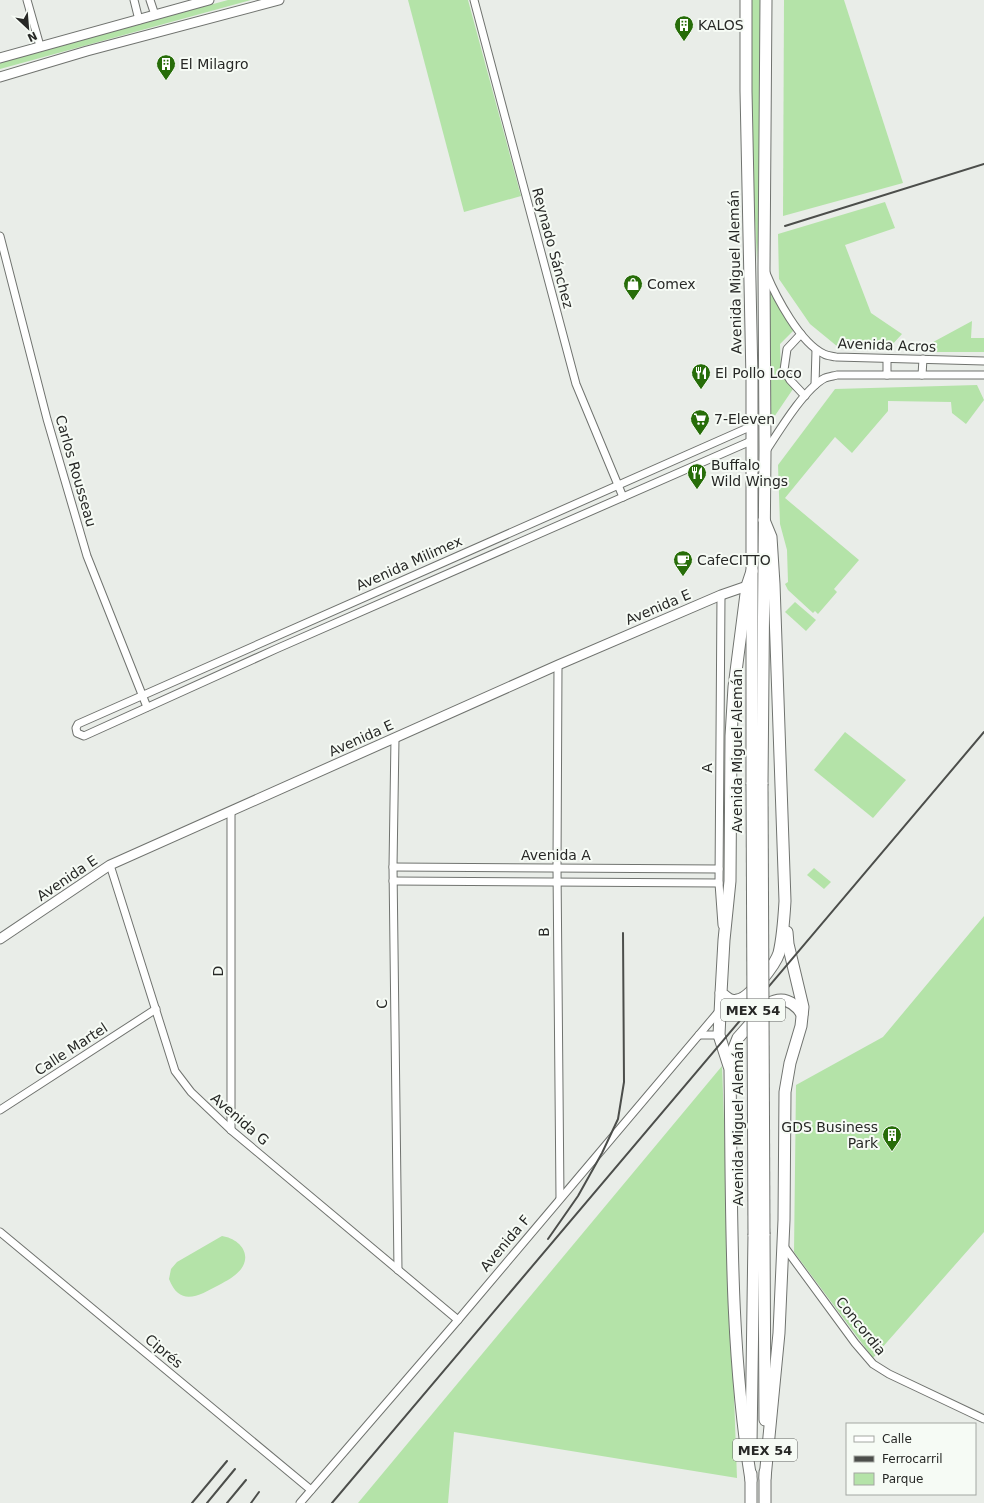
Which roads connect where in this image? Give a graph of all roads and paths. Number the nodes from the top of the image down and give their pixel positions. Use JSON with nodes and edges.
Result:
{"nodes":[{"id":1,"x":27,"y":0,"type":"edge"},
{"id":2,"x":134,"y":0,"type":"edge"},
{"id":3,"x":150,"y":0,"type":"edge"},
{"id":4,"x":209,"y":0,"type":"edge"},
{"id":5,"x":279,"y":0,"type":"edge"},
{"id":6,"x":474,"y":0,"type":"edge"},
{"id":7,"x":746,"y":0,"type":"edge"},
{"id":8,"x":766,"y":0,"type":"edge"},
{"id":9,"x":155,"y":15,"type":"junction"},
{"id":10,"x":139,"y":20,"type":"junction"},
{"id":11,"x":40,"y":46,"type":"junction"},
{"id":12,"x":0,"y":58,"type":"edge"},
{"id":13,"x":0,"y":77,"type":"edge"},
{"id":14,"x":0,"y":236,"type":"edge"},
{"id":15,"x":764,"y":268,"type":"junction"},
{"id":16,"x":802,"y":334,"type":"junction"},
{"id":17,"x":816,"y":350,"type":"junction"},
{"id":18,"x":887,"y":358,"type":"junction"},
{"id":19,"x":923,"y":359,"type":"junction"},
{"id":20,"x":984,"y":361,"type":"edge"},
{"id":21,"x":887,"y":375,"type":"junction"},
{"id":22,"x":922,"y":375,"type":"junction"},
{"id":23,"x":984,"y":375,"type":"edge"},
{"id":24,"x":815,"y":385,"type":"junction"},
{"id":25,"x":805,"y":396,"type":"junction"},
{"id":26,"x":752,"y":426,"type":"junction"},
{"id":27,"x":751,"y":441,"type":"junction"},
{"id":28,"x":765,"y":451,"type":"junction"},
{"id":29,"x":617,"y":485,"type":"junction"},
{"id":30,"x":623,"y":497,"type":"junction"},
{"id":31,"x":764,"y":520,"type":"junction"},
{"id":32,"x":752,"y":571,"type":"junction"},
{"id":33,"x":747,"y":586,"type":"junction"},
{"id":34,"x":720,"y":595,"type":"junction"},
{"id":35,"x":558,"y":665,"type":"junction"},
{"id":36,"x":142,"y":695,"type":"junction"},
{"id":37,"x":147,"y":707,"type":"junction"},
{"id":38,"x":395,"y":738,"type":"junction"},
{"id":39,"x":757,"y":784,"type":"junction"},
{"id":40,"x":231,"y":812,"type":"junction"},
{"id":41,"x":110,"y":865,"type":"junction"},
{"id":42,"x":393,"y":867,"type":"junction"},
{"id":43,"x":465,"y":868,"type":"junction"},
{"id":44,"x":557,"y":868,"type":"junction"},
{"id":45,"x":720,"y":869,"type":"junction"},
{"id":46,"x":393,"y":881,"type":"junction"},
{"id":47,"x":466,"y":882,"type":"junction"},
{"id":48,"x":557,"y":883,"type":"junction"},
{"id":49,"x":719,"y":883,"type":"junction"},
{"id":50,"x":785,"y":901,"type":"junction"},
{"id":51,"x":0,"y":939,"type":"edge"},
{"id":52,"x":724,"y":940,"type":"junction"},
{"id":53,"x":726,"y":996,"type":"junction"},
{"id":54,"x":156,"y":1009,"type":"junction"},
{"id":55,"x":719,"y":1011,"type":"junction"},
{"id":56,"x":802,"y":1014,"type":"junction"},
{"id":57,"x":699,"y":1035,"type":"junction"},
{"id":58,"x":719,"y":1035,"type":"junction"},
{"id":59,"x":730,"y":1070,"type":"junction"},
{"id":60,"x":0,"y":1110,"type":"edge"},
{"id":61,"x":231,"y":1130,"type":"junction"},
{"id":62,"x":560,"y":1198,"type":"junction"},
{"id":63,"x":0,"y":1232,"type":"edge"},
{"id":64,"x":783,"y":1245,"type":"junction"},
{"id":65,"x":398,"y":1270,"type":"junction"},
{"id":66,"x":458,"y":1320,"type":"junction"},
{"id":67,"x":984,"y":1419,"type":"edge"},
{"id":68,"x":765,"y":1478,"type":"junction"},
{"id":69,"x":751,"y":1480,"type":"junction"},
{"id":70,"x":311,"y":1490,"type":"junction"},
{"id":71,"x":300,"y":1503,"type":"edge"},
{"id":72,"x":751,"y":1503,"type":"edge"},
{"id":73,"x":765,"y":1503,"type":"edge"}],
"edges":[{"from":1,"to":11,"type":"street"},
{"from":2,"to":10,"type":"street"},
{"from":3,"to":9,"type":"street"},
{"from":4,"to":9,"type":"main road"},
{"from":5,"to":13,"type":"main road"},
{"from":6,"to":29,"type":"street","name":"Reynado Sánchez"},
{"from":7,"to":26,"type":"highway","name":"Avenida Miguel Alemán","number":"MEX 54"},
{"from":8,"to":15,"type":"highway","name":"Avenida Miguel Alemán","number":"MEX 54"},
{"from":9,"to":10,"type":"main road"},
{"from":10,"to":11,"type":"main road"},
{"from":11,"to":12,"type":"main road"},
{"from":14,"to":36,"type":"street","name":"Carlos Rousseau"},
{"from":15,"to":16,"type":"street","name":"Avenida Acros"},
{"from":15,"to":28,"type":"highway","name":"Avenida Miguel Alemán","number":"MEX 54"},
{"from":16,"to":17,"type":"street","name":"Avenida Acros"},
{"from":16,"to":25,"type":"street"},
{"from":17,"to":18,"type":"street","name":"Avenida Acros"},
{"from":17,"to":24,"type":"street"},
{"from":18,"to":19,"type":"street","name":"Avenida Acros"},
{"from":18,"to":21,"type":"street"},
{"from":19,"to":20,"type":"street","name":"Avenida Acros"},
{"from":19,"to":22,"type":"street"},
{"from":21,"to":22,"type":"street","name":"Avenida Acros"},
{"from":21,"to":24,"type":"street","name":"Avenida Acros"},
{"from":22,"to":23,"type":"street","name":"Avenida Acros"},
{"from":24,"to":25,"type":"street","name":"Avenida Acros"},
{"from":25,"to":28,"type":"street","name":"Avenida Acros"},
{"from":26,"to":27,"type":"highway","name":"Avenida Miguel Alemán","number":"MEX 54"},
{"from":26,"to":29,"type":"street","name":"Avenida Milimex"},
{"from":27,"to":30,"type":"street","name":"Avenida Milimex"},
{"from":27,"to":32,"type":"highway","name":"Avenida Miguel Alemán","number":"MEX 54"},
{"from":28,"to":31,"type":"highway","name":"Avenida Miguel Alemán","number":"MEX 54"},
{"from":29,"to":30,"type":"street","name":"Reynado Sánchez"},
{"from":29,"to":36,"type":"street","name":"Avenida Milimex"},
{"from":30,"to":37,"type":"street","name":"Avenida Milimex"},
{"from":31,"to":39,"type":"highway","name":"Avenida Miguel Alemán","number":"MEX 54"},
{"from":31,"to":50,"type":"highway"},
{"from":32,"to":33,"type":"highway"},
{"from":32,"to":39,"type":"highway","name":"Avenida Miguel Alemán","number":"MEX 54"},
{"from":33,"to":34,"type":"main road","name":"Avenida E"},
{"from":33,"to":52,"type":"highway"},
{"from":34,"to":35,"type":"main road","name":"Avenida E"},
{"from":34,"to":45,"type":"street","name":"A"},
{"from":35,"to":38,"type":"main road","name":"Avenida E"},
{"from":35,"to":44,"type":"street","name":"B"},
{"from":36,"to":37,"type":"street","name":"Carlos Rousseau"},
{"from":36,"to":37,"type":"street","name":"Avenida Milimex"},
{"from":38,"to":40,"type":"main road","name":"Avenida E"},
{"from":38,"to":42,"type":"street","name":"C"},
{"from":39,"to":68,"type":"highway","name":"Avenida Miguel Alemán","number":"MEX 54","bridge":true},
{"from":39,"to":69,"type":"highway","name":"Avenida Miguel Alemán","number":"MEX 54","bridge":true},
{"from":40,"to":41,"type":"main road","name":"Avenida E"},
{"from":40,"to":61,"type":"street","name":"D"},
{"from":41,"to":51,"type":"main road","name":"Avenida E"},
{"from":41,"to":54,"type":"street","name":"Avenida G"},
{"from":42,"to":43,"type":"street","name":"Avenida A"},
{"from":42,"to":46,"type":"street","name":"C"},
{"from":43,"to":44,"type":"street","name":"Avenida A"},
{"from":43,"to":47,"type":"street"},
{"from":44,"to":45,"type":"street","name":"Avenida A"},
{"from":44,"to":48,"type":"street","name":"B"},
{"from":45,"to":49,"type":"street","name":"A"},
{"from":46,"to":47,"type":"street","name":"Avenida A"},
{"from":46,"to":65,"type":"street","name":"C"},
{"from":47,"to":48,"type":"street","name":"Avenida A"},
{"from":48,"to":49,"type":"street","name":"Avenida A"},
{"from":48,"to":62,"type":"street","name":"B"},
{"from":49,"to":52,"type":"street","name":"A"},
{"from":50,"to":53,"type":"highway"},
{"from":50,"to":56,"type":"highway"},
{"from":52,"to":53,"type":"highway"},
{"from":53,"to":55,"type":"highway"},
{"from":54,"to":60,"type":"street","name":"Calle Martel"},
{"from":54,"to":61,"type":"street","name":"Avenida G"},
{"from":55,"to":57,"type":"street","name":"Avenida F"},
{"from":55,"to":58,"type":"highway"},
{"from":56,"to":59,"type":"highway"},
{"from":56,"to":64,"type":"highway"},
{"from":57,"to":58,"type":"street"},
{"from":57,"to":62,"type":"street","name":"Avenida F"},
{"from":58,"to":59,"type":"highway"},
{"from":59,"to":69,"type":"highway"},
{"from":61,"to":65,"type":"street","name":"Avenida G"},
{"from":62,"to":66,"type":"street","name":"Avenida F"},
{"from":63,"to":70,"type":"street","name":"Ciprés"},
{"from":64,"to":67,"type":"street","name":"Concordia"},
{"from":64,"to":68,"type":"highway"},
{"from":65,"to":66,"type":"street","name":"Avenida G"},
{"from":66,"to":70,"type":"street","name":"Avenida F"},
{"from":68,"to":73,"type":"highway","name":"Avenida Miguel Alemán","number":"MEX 54"},
{"from":69,"to":72,"type":"highway","name":"Avenida Miguel Alemán","number":"MEX 54"},
{"from":70,"to":71,"type":"street","name":"Avenida F"}]}
